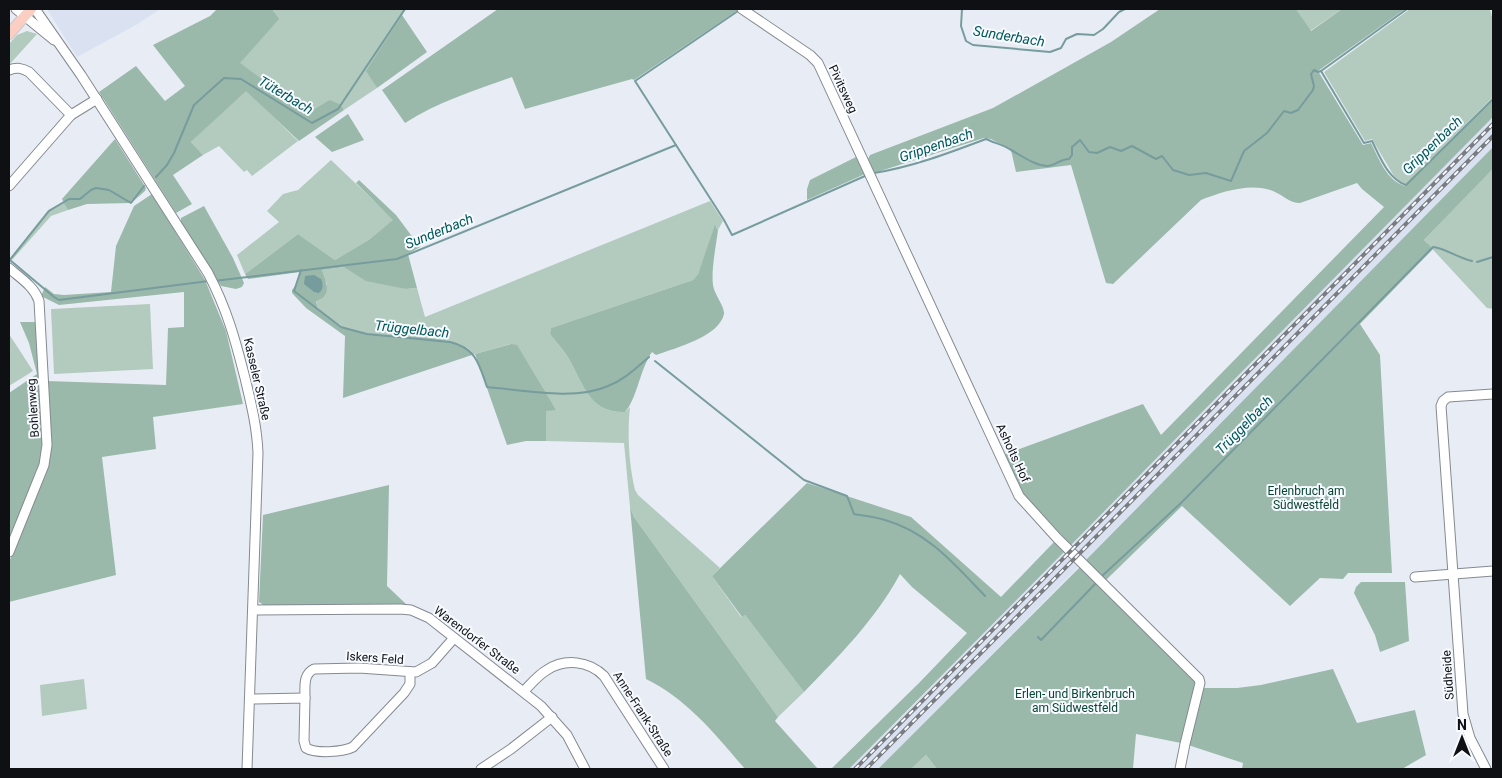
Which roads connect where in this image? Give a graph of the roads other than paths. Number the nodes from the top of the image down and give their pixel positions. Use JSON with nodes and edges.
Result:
{"nodes":[{"id":1,"x":16,"y":9,"type":"edge"},
{"id":2,"x":36,"y":9,"type":"edge"},
{"id":3,"x":742,"y":9,"type":"edge"},
{"id":4,"x":28,"y":12,"type":"edge"},
{"id":5,"x":9,"y":34,"type":"edge"},
{"id":6,"x":59,"y":44,"type":"junction"},
{"id":7,"x":9,"y":70,"type":"edge"},
{"id":8,"x":97,"y":99,"type":"junction"},
{"id":9,"x":71,"y":115,"type":"junction"},
{"id":10,"x":860,"y":156,"type":"joint"},
{"id":11,"x":9,"y":186,"type":"edge"},
{"id":12,"x":9,"y":268,"type":"edge"},
{"id":13,"x":1493,"y":394,"type":"edge"},
{"id":14,"x":9,"y":552,"type":"edge"},
{"id":15,"x":1493,"y":572,"type":"edge"},
{"id":16,"x":1453,"y":574,"type":"junction"},
{"id":17,"x":1415,"y":577,"type":"dead end"},
{"id":18,"x":254,"y":610,"type":"junction"},
{"id":19,"x":454,"y":638,"type":"junction"},
{"id":20,"x":410,"y":673,"type":"junction"},
{"id":21,"x":524,"y":691,"type":"junction"},
{"id":22,"x":305,"y":698,"type":"junction"},
{"id":23,"x":250,"y":699,"type":"junction"},
{"id":24,"x":552,"y":717,"type":"junction"},
{"id":25,"x":247,"y":769,"type":"edge"},
{"id":26,"x":481,"y":769,"type":"edge"},
{"id":27,"x":585,"y":769,"type":"edge"},
{"id":28,"x":664,"y":769,"type":"edge"},
{"id":29,"x":1180,"y":769,"type":"edge"},
{"id":30,"x":1486,"y":769,"type":"edge"}],
"edges":[{"from":1,"to":4,"type":"street","name":"Kasseler Straße"},
{"from":2,"to":6,"type":"street","name":"Kasseler Straße"},
{"from":3,"to":10,"type":"street","name":"Pivitsweg"},
{"from":4,"to":5,"type":"main road"},
{"from":4,"to":6,"type":"street","name":"Kasseler Straße"},
{"from":6,"to":8,"type":"street","name":"Kasseler Straße"},
{"from":7,"to":9,"type":"street"},
{"from":8,"to":9,"type":"street"},
{"from":8,"to":18,"type":"street","name":"Kasseler Straße"},
{"from":9,"to":11,"type":"street"},
{"from":10,"to":29,"type":"street","name":"Asholts Hof"},
{"from":12,"to":14,"type":"street","name":"Bohlenweg"},
{"from":13,"to":16,"type":"street","name":"Südheide"},
{"from":15,"to":16,"type":"street"},
{"from":16,"to":17,"type":"street"},
{"from":16,"to":30,"type":"street","name":"Südheide"},
{"from":18,"to":19,"type":"street","name":"Warendorfer Straße"},
{"from":18,"to":23,"type":"street","name":"Kasseler Straße"},
{"from":19,"to":20,"type":"street","name":"Iskers Feld"},
{"from":19,"to":21,"type":"street","name":"Warendorfer Straße"},
{"from":20,"to":22,"type":"street","name":"Iskers Feld"},
{"from":20,"to":22,"type":"street","name":"Iskers Feld"},
{"from":21,"to":24,"type":"street","name":"Warendorfer Straße"},
{"from":21,"to":28,"type":"street","name":"Anne-Frank-Straße"},
{"from":22,"to":23,"type":"street"},
{"from":23,"to":25,"type":"street","name":"Kasseler Straße"},
{"from":24,"to":26,"type":"street"},
{"from":24,"to":27,"type":"street","name":"Warendorfer Straße"}]}
